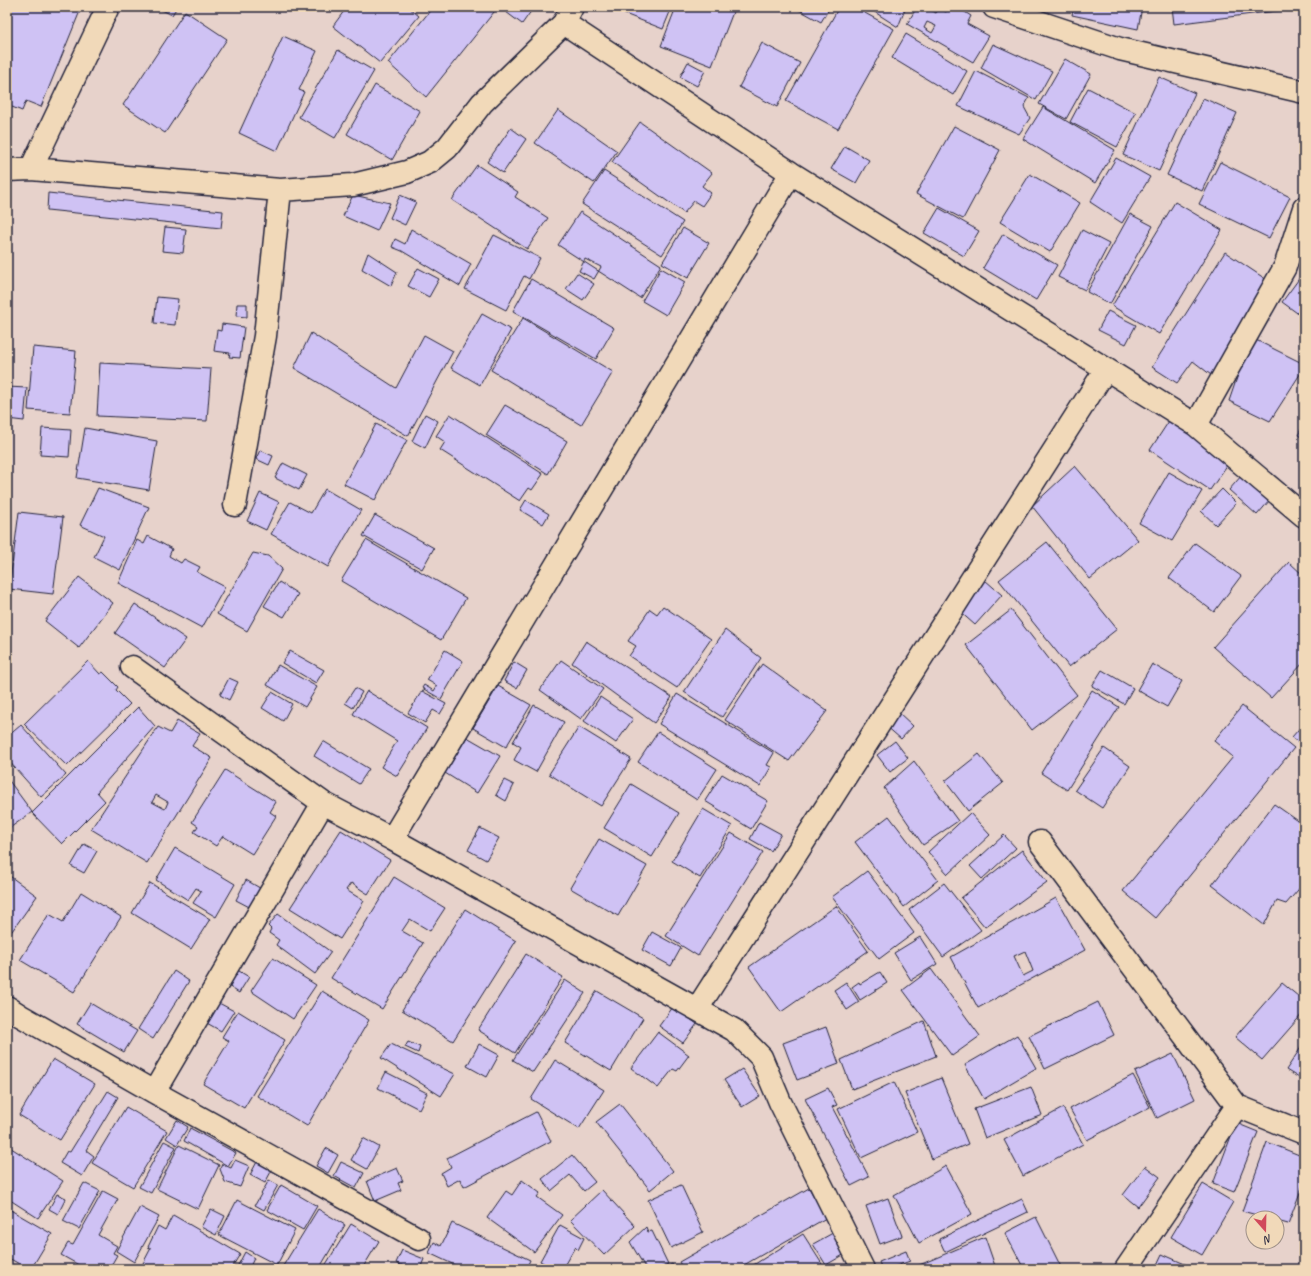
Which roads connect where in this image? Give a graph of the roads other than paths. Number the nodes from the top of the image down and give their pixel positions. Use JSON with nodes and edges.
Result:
{"nodes":[{"id":1,"x":108,"y":7,"type":"edge"},
{"id":2,"x":994,"y":7,"type":"edge"},
{"id":3,"x":568,"y":15,"type":"edge"},
{"id":4,"x":1304,"y":92,"type":"edge"},
{"id":5,"x":30,"y":168,"type":"junction"},
{"id":6,"x":7,"y":170,"type":"edge"},
{"id":7,"x":791,"y":173,"type":"junction"},
{"id":8,"x":280,"y":190,"type":"junction"},
{"id":9,"x":1304,"y":208,"type":"edge"},
{"id":10,"x":1106,"y":369,"type":"junction"},
{"id":11,"x":1196,"y":425,"type":"junction"},
{"id":12,"x":235,"y":505,"type":"dead end"},
{"id":13,"x":1304,"y":516,"type":"edge"},
{"id":14,"x":132,"y":667,"type":"dead end"},
{"id":15,"x":323,"y":803,"type":"junction"},
{"id":16,"x":392,"y":839,"type":"junction"},
{"id":17,"x":1040,"y":842,"type":"dead end"},
{"id":18,"x":7,"y":1007,"type":"edge"},
{"id":19,"x":697,"y":1009,"type":"junction"},
{"id":20,"x":154,"y":1092,"type":"junction"},
{"id":21,"x":1237,"y":1106,"type":"junction"},
{"id":22,"x":1304,"y":1133,"type":"edge"},
{"id":23,"x":419,"y":1239,"type":"dead end"},
{"id":24,"x":863,"y":1269,"type":"edge"},
{"id":25,"x":1126,"y":1269,"type":"edge"}],
"edges":[{"from":1,"to":5,"type":"street"},
{"from":2,"to":4,"type":"street"},
{"from":3,"to":7,"type":"street"},
{"from":3,"to":8,"type":"street"},
{"from":5,"to":6,"type":"street"},
{"from":5,"to":8,"type":"street"},
{"from":7,"to":10,"type":"street"},
{"from":7,"to":16,"type":"street"},
{"from":8,"to":12,"type":"street"},
{"from":9,"to":11,"type":"street"},
{"from":10,"to":11,"type":"street"},
{"from":10,"to":19,"type":"street"},
{"from":11,"to":13,"type":"street"},
{"from":14,"to":15,"type":"street"},
{"from":15,"to":16,"type":"street"},
{"from":15,"to":20,"type":"street"},
{"from":16,"to":19,"type":"street"},
{"from":17,"to":21,"type":"street"},
{"from":18,"to":20,"type":"street"},
{"from":19,"to":24,"type":"street"},
{"from":20,"to":23,"type":"street"},
{"from":21,"to":22,"type":"street"},
{"from":21,"to":25,"type":"street"}]}
